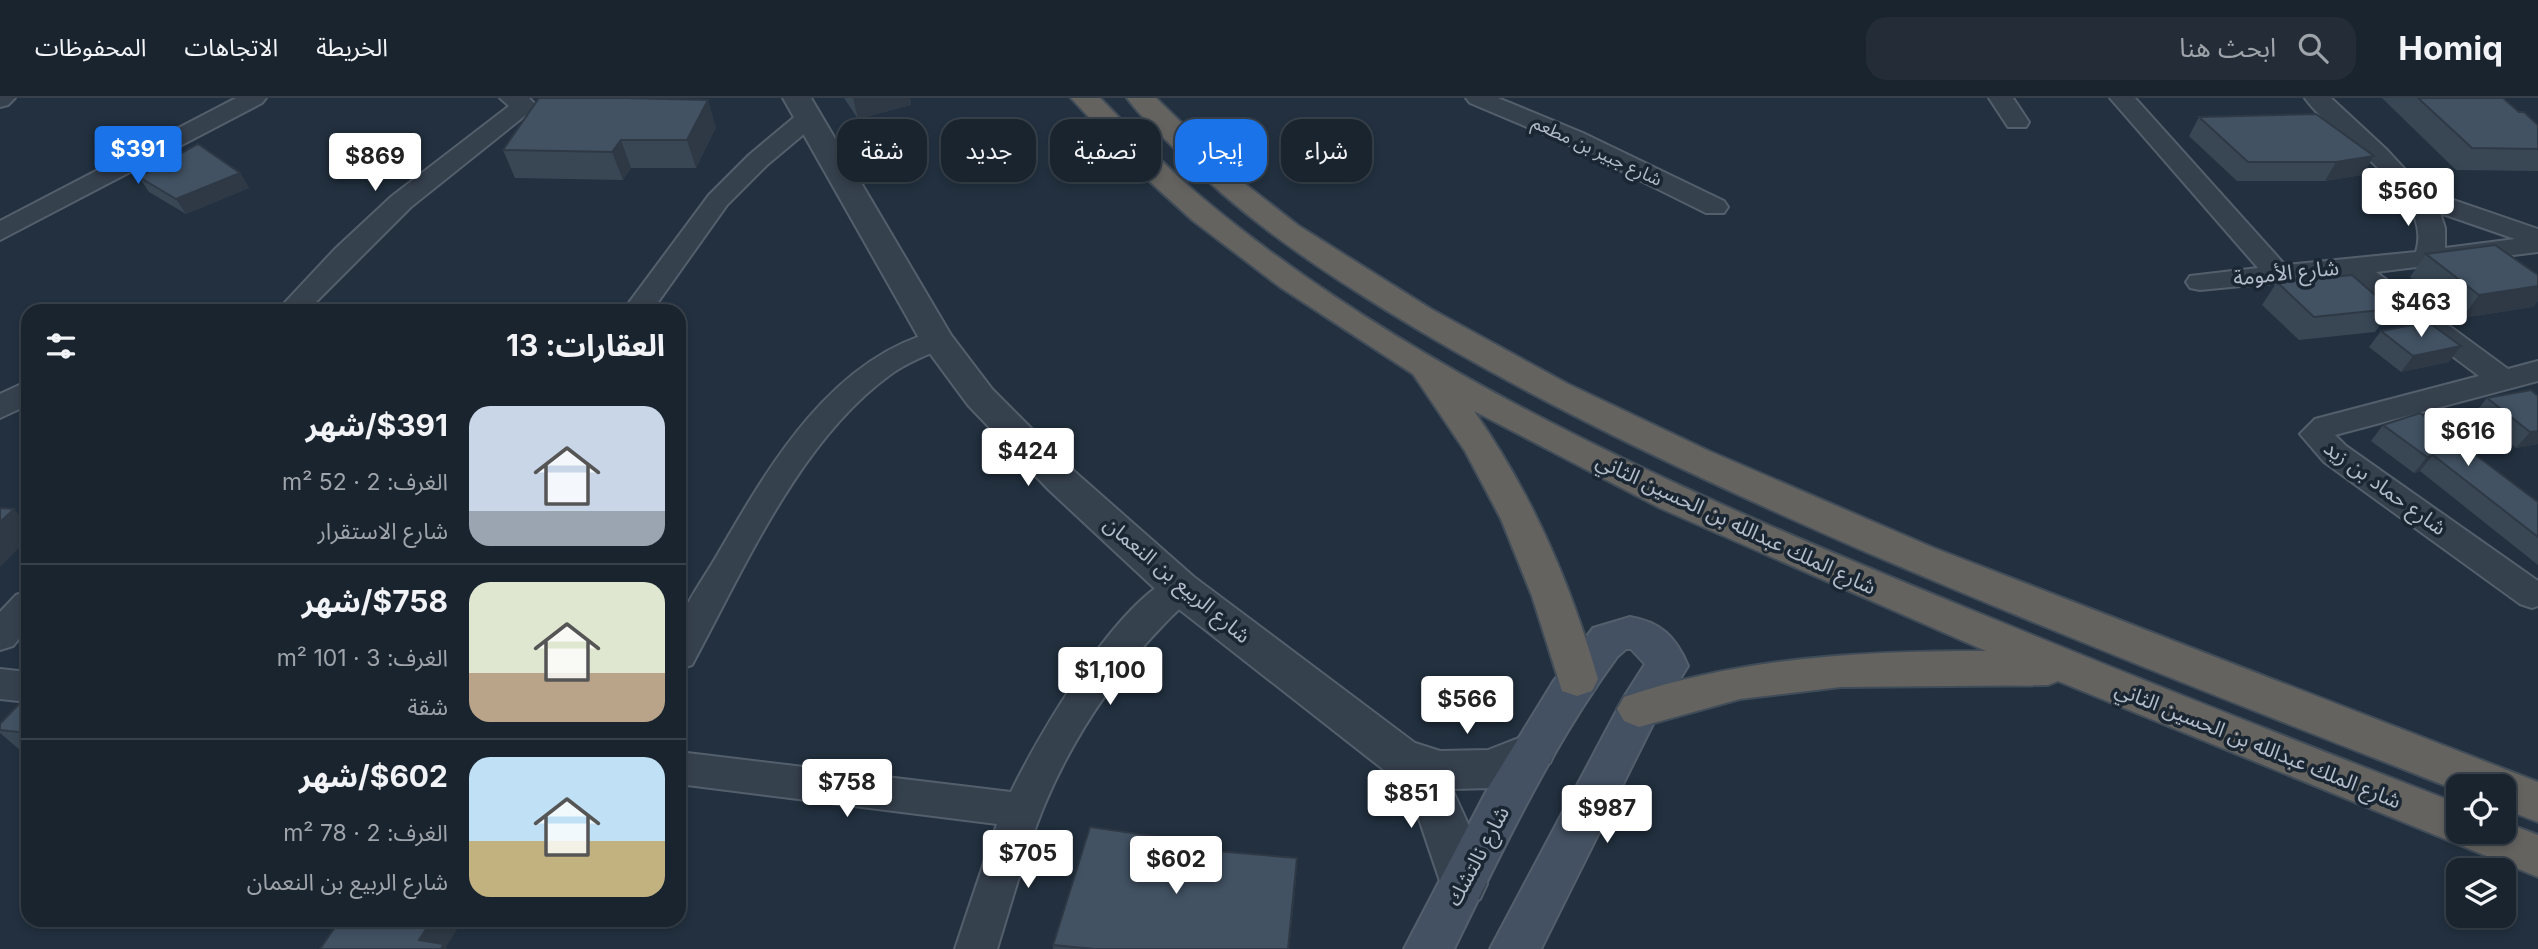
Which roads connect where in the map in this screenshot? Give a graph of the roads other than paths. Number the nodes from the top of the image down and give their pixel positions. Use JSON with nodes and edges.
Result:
{"nodes":[{"id":1,"x":254,"y":98,"type":"edge"},
{"id":2,"x":512,"y":98,"type":"edge"},
{"id":3,"x":1085,"y":98,"type":"edge"},
{"id":4,"x":1141,"y":98,"type":"edge"},
{"id":5,"x":1478,"y":98,"type":"edge"},
{"id":6,"x":2001,"y":98,"type":"edge"},
{"id":7,"x":2122,"y":98,"type":"edge"},
{"id":8,"x":2318,"y":98,"type":"edge"},
{"id":9,"x":802,"y":108,"type":"edge"},
{"id":10,"x":2017,"y":122,"type":"dead end"},
{"id":11,"x":2417,"y":196,"type":"junction"},
{"id":12,"x":1715,"y":206,"type":"dead end"},
{"id":13,"x":0,"y":232,"type":"edge"},
{"id":14,"x":2538,"y":241,"type":"edge"},
{"id":15,"x":2427,"y":259,"type":"junction"},
{"id":16,"x":2351,"y":267,"type":"junction"},
{"id":17,"x":2278,"y":274,"type":"junction"},
{"id":18,"x":2200,"y":282,"type":"dead end"},
{"id":19,"x":298,"y":304,"type":"edge"},
{"id":20,"x":642,"y":304,"type":"edge"},
{"id":21,"x":937,"y":340,"type":"junction"},
{"id":22,"x":1416,"y":360,"type":"junction"},
{"id":23,"x":2538,"y":371,"type":"edge"},
{"id":24,"x":2502,"y":379,"type":"junction"},
{"id":25,"x":21,"y":395,"type":"edge"},
{"id":26,"x":2404,"y":407,"type":"junction"},
{"id":27,"x":0,"y":408,"type":"edge"},
{"id":28,"x":2435,"y":430,"type":"edge"},
{"id":29,"x":1180,"y":587,"type":"junction"},
{"id":30,"x":2532,"y":595,"type":"dead end"},
{"id":31,"x":21,"y":612,"type":"edge"},
{"id":32,"x":0,"y":636,"type":"edge"},
{"id":33,"x":686,"y":643,"type":"edge"},
{"id":34,"x":2067,"y":668,"type":"junction"},
{"id":35,"x":1577,"y":679,"type":"junction"},
{"id":36,"x":0,"y":684,"type":"edge"},
{"id":37,"x":21,"y":686,"type":"edge"},
{"id":38,"x":1639,"y":709,"type":"junction"},
{"id":39,"x":1534,"y":750,"type":"junction"},
{"id":40,"x":1400,"y":757,"type":"junction"},
{"id":41,"x":686,"y":769,"type":"edge"},
{"id":42,"x":2466,"y":774,"type":"edge"},
{"id":43,"x":2516,"y":794,"type":"edge"},
{"id":44,"x":2538,"y":802,"type":"edge"},
{"id":45,"x":1022,"y":810,"type":"junction"},
{"id":46,"x":2446,"y":820,"type":"edge"},
{"id":47,"x":2507,"y":844,"type":"edge"},
{"id":48,"x":2538,"y":856,"type":"edge"},
{"id":49,"x":1463,"y":884,"type":"junction"},
{"id":50,"x":976,"y":949,"type":"edge"},
{"id":51,"x":1429,"y":949,"type":"edge"},
{"id":52,"x":1515,"y":949,"type":"edge"}],
"edges":[{"from":1,"to":13,"type":"street"},
{"from":2,"to":19,"type":"street"},
{"from":3,"to":22,"type":"highway","name":"شارع الملك عبدالله بن الحسين الثاني"},
{"from":4,"to":42,"type":"highway","name":"شارع الملك عبدالله بن الحسين الثاني"},
{"from":5,"to":12,"type":"street","name":"شارع جبير بن مطعم"},
{"from":6,"to":10,"type":"street"},
{"from":7,"to":17,"type":"street"},
{"from":8,"to":11,"type":"street"},
{"from":9,"to":20,"type":"street"},
{"from":9,"to":21,"type":"street","name":"شارع الربيع بن النعمان"},
{"from":11,"to":14,"type":"street"},
{"from":11,"to":15,"type":"street"},
{"from":14,"to":15,"type":"street","name":"شارع الأمومة"},
{"from":15,"to":16,"type":"street","name":"شارع الأمومة"},
{"from":16,"to":17,"type":"street","name":"شارع الأمومة"},
{"from":16,"to":24,"type":"street"},
{"from":17,"to":18,"type":"street","name":"شارع الأمومة"},
{"from":21,"to":29,"type":"street","name":"شارع الربيع بن النعمان"},
{"from":21,"to":33,"type":"street"},
{"from":22,"to":34,"type":"highway","name":"شارع الملك عبدالله بن الحسين الثاني"},
{"from":22,"to":35,"type":"highway"},
{"from":23,"to":24,"type":"street","name":"شارع حماد بن زيد"},
{"from":24,"to":26,"type":"street","name":"شارع حماد بن زيد"},
{"from":25,"to":27,"type":"street"},
{"from":26,"to":28,"type":"street"},
{"from":26,"to":30,"type":"street","name":"شارع حماد بن زيد"},
{"from":29,"to":40,"type":"street","name":"شارع الربيع بن النعمان"},
{"from":29,"to":45,"type":"street"},
{"from":31,"to":32,"type":"street"},
{"from":34,"to":38,"type":"highway"},
{"from":34,"to":46,"type":"highway","name":"شارع الملك عبدالله بن الحسين الثاني"},
{"from":35,"to":38,"type":"main road","name":"شارع نالتشك"},
{"from":35,"to":39,"type":"main road","name":"شارع نالتشك"},
{"from":36,"to":37,"type":"street"},
{"from":38,"to":52,"type":"main road","name":"شارع نالتشك"},
{"from":39,"to":40,"type":"street","name":"شارع الربيع بن النعمان"},
{"from":39,"to":49,"type":"main road","name":"شارع نالتشك"},
{"from":40,"to":49,"type":"street","name":"شارع الربيع بن النعمان"},
{"from":41,"to":45,"type":"street"},
{"from":43,"to":44,"type":"highway"},
{"from":45,"to":50,"type":"street"},
{"from":47,"to":48,"type":"highway"},
{"from":49,"to":51,"type":"main road","name":"شارع نالتشك"}]}
